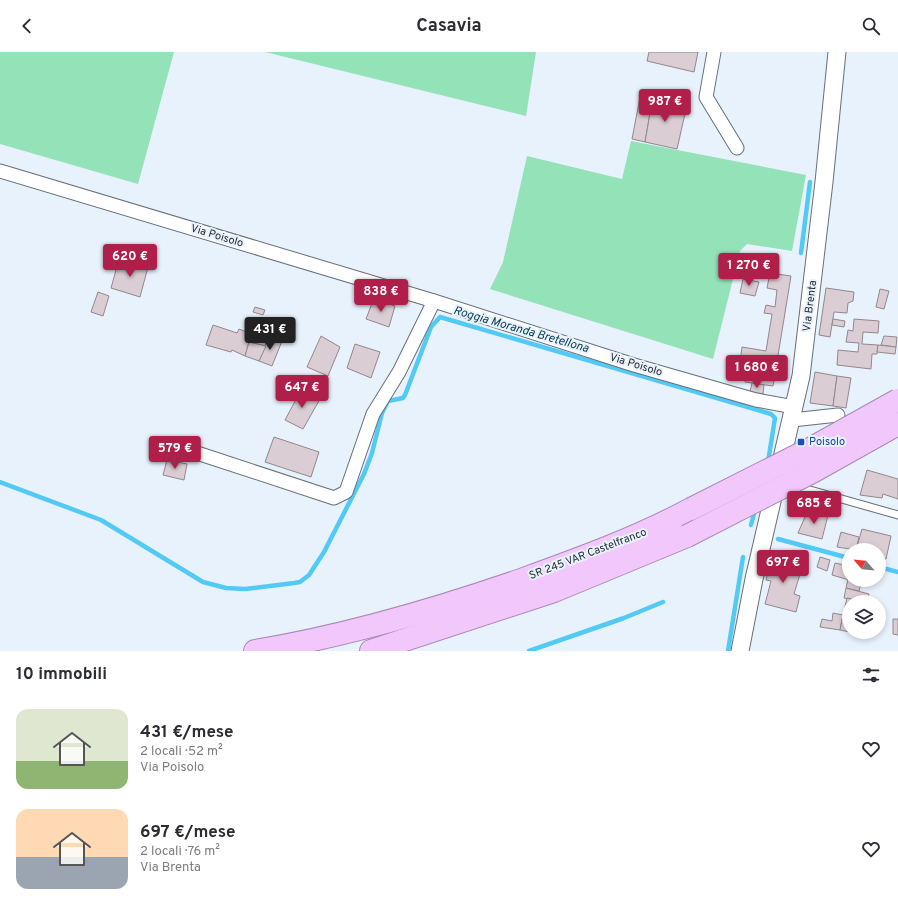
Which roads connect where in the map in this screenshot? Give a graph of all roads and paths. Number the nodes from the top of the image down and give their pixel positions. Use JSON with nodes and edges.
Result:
{"nodes":[{"id":1,"x":714,"y":52,"type":"edge"},
{"id":2,"x":837,"y":52,"type":"edge"},
{"id":3,"x":737,"y":148,"type":"dead end"},
{"id":4,"x":0,"y":171,"type":"edge"},
{"id":5,"x":434,"y":301,"type":"junction"},
{"id":6,"x":898,"y":400,"type":"edge"},
{"id":7,"x":793,"y":414,"type":"junction"},
{"id":8,"x":838,"y":415,"type":"dead end"},
{"id":9,"x":898,"y":424,"type":"edge"},
{"id":10,"x":197,"y":453,"type":"dead end"},
{"id":11,"x":778,"y":482,"type":"junction"},
{"id":12,"x":898,"y":515,"type":"edge"},
{"id":13,"x":255,"y":651,"type":"edge"},
{"id":14,"x":371,"y":651,"type":"edge"},
{"id":15,"x":740,"y":651,"type":"edge"}],
"edges":[{"from":1,"to":3,"type":"street"},
{"from":2,"to":7,"type":"street","name":"Via Brenta"},
{"from":4,"to":5,"type":"street","name":"Via Poisolo"},
{"from":5,"to":7,"type":"street","name":"Via Poisolo"},
{"from":5,"to":10,"type":"street"},
{"from":6,"to":13,"type":"highway","name":"SR 245 VAR Castelfranco","bridge":true},
{"from":7,"to":8,"type":"street","name":"Via Poisolo"},
{"from":7,"to":11,"type":"street","name":"Via Brenta"},
{"from":9,"to":14,"type":"highway","name":"SR 245 VAR Castelfranco","bridge":true},
{"from":11,"to":12,"type":"lane"},
{"from":11,"to":15,"type":"street","name":"Via Brenta"}]}
